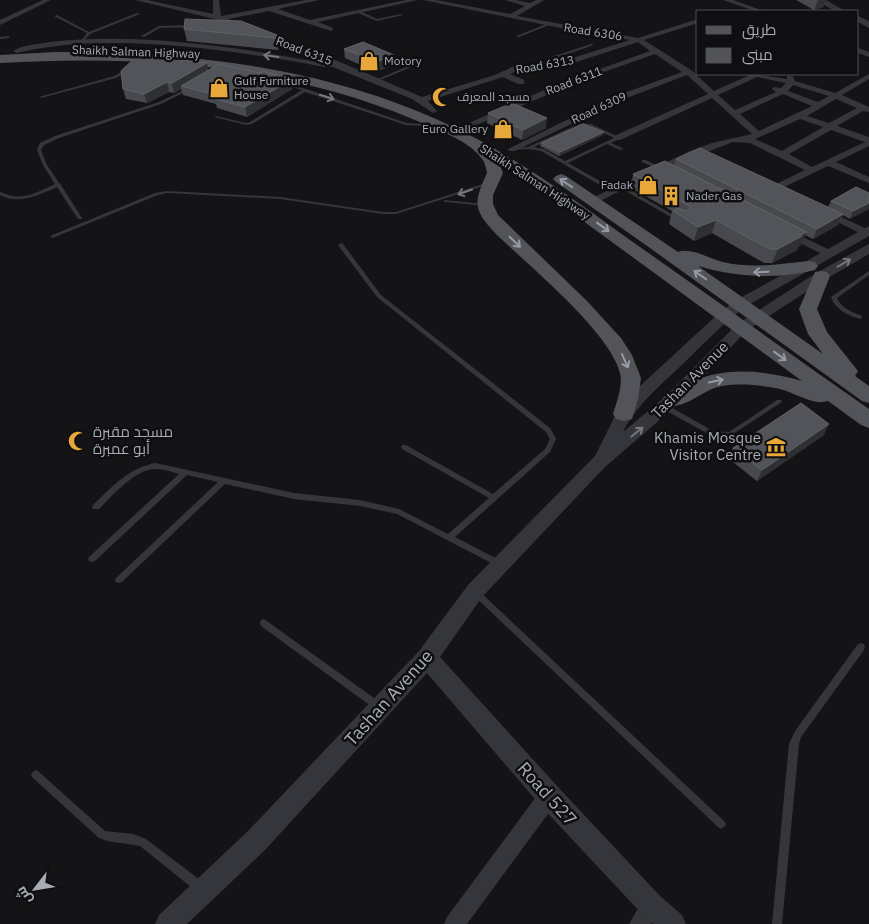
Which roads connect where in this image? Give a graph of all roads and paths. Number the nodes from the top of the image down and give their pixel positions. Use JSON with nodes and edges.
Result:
{"nodes":[{"id":1,"x":48,"y":0,"type":"edge"},
{"id":2,"x":144,"y":0,"type":"edge"},
{"id":3,"x":216,"y":0,"type":"edge"},
{"id":4,"x":314,"y":0,"type":"edge"},
{"id":5,"x":415,"y":0,"type":"edge"},
{"id":6,"x":426,"y":0,"type":"edge"},
{"id":7,"x":508,"y":0,"type":"edge"},
{"id":8,"x":541,"y":0,"type":"edge"},
{"id":9,"x":726,"y":0,"type":"edge"},
{"id":10,"x":819,"y":0,"type":"edge"},
{"id":11,"x":440,"y":1,"type":"edge"},
{"id":12,"x":740,"y":4,"type":"junction"},
{"id":13,"x":532,"y":6,"type":"junction"},
{"id":14,"x":269,"y":8,"type":"junction"},
{"id":15,"x":732,"y":8,"type":"dead end"},
{"id":16,"x":758,"y":10,"type":"edge"},
{"id":17,"x":838,"y":10,"type":"edge"},
{"id":18,"x":359,"y":12,"type":"junction"},
{"id":19,"x":138,"y":14,"type":"dead end"},
{"id":20,"x":401,"y":15,"type":"dead end"},
{"id":21,"x":56,"y":16,"type":"dead end"},
{"id":22,"x":512,"y":16,"type":"junction"},
{"id":23,"x":219,"y":18,"type":"junction"},
{"id":24,"x":310,"y":22,"type":"junction"},
{"id":25,"x":696,"y":23,"type":"edge"},
{"id":26,"x":0,"y":24,"type":"edge"},
{"id":27,"x":550,"y":24,"type":"junction"},
{"id":28,"x":199,"y":26,"type":"edge"},
{"id":29,"x":242,"y":26,"type":"junction"},
{"id":30,"x":331,"y":29,"type":"dead end"},
{"id":31,"x":232,"y":30,"type":"edge"},
{"id":32,"x":89,"y":33,"type":"junction"},
{"id":33,"x":143,"y":36,"type":"dead end"},
{"id":34,"x":518,"y":36,"type":"dead end"},
{"id":35,"x":8,"y":37,"type":"dead end"},
{"id":36,"x":0,"y":38,"type":"edge"},
{"id":37,"x":639,"y":40,"type":"junction"},
{"id":38,"x":82,"y":42,"type":"junction"},
{"id":39,"x":592,"y":45,"type":"dead end"},
{"id":40,"x":17,"y":51,"type":"junction"},
{"id":41,"x":657,"y":51,"type":"junction"},
{"id":42,"x":0,"y":52,"type":"edge"},
{"id":43,"x":310,"y":53,"type":"junction"},
{"id":44,"x":108,"y":54,"type":"junction"},
{"id":45,"x":0,"y":59,"type":"edge"},
{"id":46,"x":295,"y":59,"type":"junction"},
{"id":47,"x":337,"y":64,"type":"junction"},
{"id":48,"x":414,"y":65,"type":"dead end"},
{"id":49,"x":550,"y":65,"type":"junction"},
{"id":50,"x":133,"y":66,"type":"edge"},
{"id":51,"x":688,"y":72,"type":"junction"},
{"id":52,"x":504,"y":75,"type":"junction"},
{"id":53,"x":755,"y":75,"type":"edge"},
{"id":54,"x":766,"y":75,"type":"edge"},
{"id":55,"x":869,"y":76,"type":"edge"},
{"id":56,"x":268,"y":78,"type":"edge"},
{"id":57,"x":747,"y":78,"type":"junction"},
{"id":58,"x":792,"y":78,"type":"edge"},
{"id":59,"x":277,"y":81,"type":"edge"},
{"id":60,"x":376,"y":81,"type":"junction"},
{"id":61,"x":521,"y":82,"type":"dead end"},
{"id":62,"x":196,"y":86,"type":"edge"},
{"id":63,"x":305,"y":90,"type":"junction"},
{"id":64,"x":782,"y":92,"type":"junction"},
{"id":65,"x":714,"y":95,"type":"junction"},
{"id":66,"x":837,"y":96,"type":"junction"},
{"id":67,"x":40,"y":97,"type":"dead end"},
{"id":68,"x":421,"y":100,"type":"junction"},
{"id":69,"x":818,"y":105,"type":"junction"},
{"id":70,"x":865,"y":109,"type":"edge"},
{"id":71,"x":433,"y":111,"type":"junction"},
{"id":72,"x":734,"y":114,"type":"junction"},
{"id":73,"x":800,"y":116,"type":"junction"},
{"id":74,"x":216,"y":117,"type":"dead end"},
{"id":75,"x":441,"y":126,"type":"junction"},
{"id":76,"x":830,"y":127,"type":"junction"},
{"id":77,"x":468,"y":133,"type":"junction"},
{"id":78,"x":758,"y":135,"type":"junction"},
{"id":79,"x":617,"y":138,"type":"junction"},
{"id":80,"x":747,"y":139,"type":"junction"},
{"id":81,"x":869,"y":141,"type":"edge"},
{"id":82,"x":608,"y":143,"type":"junction"},
{"id":83,"x":529,"y":148,"type":"junction"},
{"id":84,"x":512,"y":149,"type":"junction"},
{"id":85,"x":622,"y":149,"type":"dead end"},
{"id":86,"x":781,"y":155,"type":"junction"},
{"id":87,"x":644,"y":161,"type":"dead end"},
{"id":88,"x":565,"y":163,"type":"junction"},
{"id":89,"x":829,"y":163,"type":"junction"},
{"id":90,"x":535,"y":164,"type":"dead end"},
{"id":91,"x":665,"y":170,"type":"junction"},
{"id":92,"x":812,"y":170,"type":"junction"},
{"id":93,"x":551,"y":173,"type":"dead end"},
{"id":94,"x":869,"y":180,"type":"edge"},
{"id":95,"x":491,"y":183,"type":"junction"},
{"id":96,"x":59,"y":184,"type":"junction"},
{"id":97,"x":775,"y":188,"type":"edge"},
{"id":98,"x":618,"y":189,"type":"junction"},
{"id":99,"x":0,"y":193,"type":"edge"},
{"id":100,"x":593,"y":200,"type":"junction"},
{"id":101,"x":440,"y":201,"type":"junction"},
{"id":102,"x":485,"y":205,"type":"junction"},
{"id":103,"x":818,"y":209,"type":"edge"},
{"id":104,"x":80,"y":218,"type":"dead end"},
{"id":105,"x":683,"y":222,"type":"edge"},
{"id":106,"x":779,"y":228,"type":"edge"},
{"id":107,"x":868,"y":231,"type":"edge"},
{"id":108,"x":53,"y":236,"type":"dead end"},
{"id":109,"x":656,"y":244,"type":"junction"},
{"id":110,"x":342,"y":245,"type":"dead end"},
{"id":111,"x":869,"y":248,"type":"edge"},
{"id":112,"x":830,"y":254,"type":"junction"},
{"id":113,"x":815,"y":271,"type":"junction"},
{"id":114,"x":869,"y":273,"type":"edge"},
{"id":115,"x":740,"y":304,"type":"junction"},
{"id":116,"x":724,"y":316,"type":"junction"},
{"id":117,"x":757,"y":316,"type":"junction"},
{"id":118,"x":860,"y":317,"type":"dead end"},
{"id":119,"x":741,"y":328,"type":"junction"},
{"id":120,"x":867,"y":394,"type":"edge"},
{"id":121,"x":779,"y":402,"type":"dead end"},
{"id":122,"x":668,"y":404,"type":"junction"},
{"id":123,"x":624,"y":414,"type":"junction"},
{"id":124,"x":869,"y":421,"type":"edge"},
{"id":125,"x":404,"y":447,"type":"dead end"},
{"id":126,"x":599,"y":462,"type":"junction"},
{"id":127,"x":186,"y":472,"type":"junction"},
{"id":128,"x":224,"y":481,"type":"junction"},
{"id":129,"x":494,"y":498,"type":"junction"},
{"id":130,"x":96,"y":507,"type":"dead end"},
{"id":131,"x":449,"y":538,"type":"junction"},
{"id":132,"x":92,"y":559,"type":"dead end"},
{"id":133,"x":500,"y":564,"type":"junction"},
{"id":134,"x":119,"y":580,"type":"dead end"},
{"id":135,"x":475,"y":592,"type":"junction"},
{"id":136,"x":264,"y":623,"type":"dead end"},
{"id":137,"x":861,"y":647,"type":"dead end"},
{"id":138,"x":427,"y":658,"type":"junction"},
{"id":139,"x":381,"y":708,"type":"junction"},
{"id":140,"x":36,"y":775,"type":"dead end"},
{"id":141,"x":549,"y":796,"type":"junction"},
{"id":142,"x":721,"y":824,"type":"dead end"},
{"id":143,"x":205,"y":891,"type":"junction"},
{"id":144,"x":645,"y":915,"type":"edge"},
{"id":145,"x":168,"y":924,"type":"edge"},
{"id":146,"x":454,"y":924,"type":"edge"},
{"id":147,"x":673,"y":924,"type":"edge"},
{"id":148,"x":778,"y":924,"type":"edge"}],
"edges":[{"from":1,"to":26,"type":"street"},
{"from":2,"to":23,"type":"street","name":"Road 6315"},
{"from":3,"to":23,"type":"street"},
{"from":4,"to":14,"type":"street"},
{"from":5,"to":18,"type":"street"},
{"from":6,"to":11,"type":"street","name":"Road 6306"},
{"from":7,"to":13,"type":"street"},
{"from":8,"to":13,"type":"street"},
{"from":9,"to":12,"type":"street"},
{"from":10,"to":17,"type":"street"},
{"from":11,"to":22,"type":"street","name":"Road 6306"},
{"from":12,"to":15,"type":"street"},
{"from":12,"to":16,"type":"street"},
{"from":13,"to":22,"type":"street"},
{"from":14,"to":23,"type":"street"},
{"from":14,"to":24,"type":"street"},
{"from":18,"to":20,"type":"lane"},
{"from":18,"to":24,"type":"street"},
{"from":19,"to":32,"type":"lane"},
{"from":21,"to":32,"type":"lane"},
{"from":22,"to":27,"type":"street","name":"Road 6306"},
{"from":23,"to":29,"type":"street","name":"Road 6315"},
{"from":24,"to":30,"type":"street"},
{"from":25,"to":37,"type":"street","name":"Road 6313"},
{"from":27,"to":34,"type":"lane"},
{"from":27,"to":37,"type":"street","name":"Road 6306"},
{"from":28,"to":33,"type":"lane"},
{"from":29,"to":31,"type":"lane"},
{"from":29,"to":43,"type":"street","name":"Road 6315"},
{"from":32,"to":38,"type":"lane"},
{"from":35,"to":36,"type":"lane"},
{"from":37,"to":41,"type":"street","name":"Road 6306"},
{"from":37,"to":49,"type":"street","name":"Road 6313"},
{"from":38,"to":40,"type":"street"},
{"from":46,"to":38,"type":"street","one_way":true},
{"from":39,"to":49,"type":"lane"},
{"from":40,"to":42,"type":"main road","name":"Shaikh Salman Highway"},
{"from":40,"to":71,"type":"main road","name":"Shaikh Salman Highway"},
{"from":41,"to":51,"type":"street","name":"Road 6306"},
{"from":41,"to":77,"type":"street","name":"Road 6311"},
{"from":43,"to":46,"type":"street"},
{"from":43,"to":47,"type":"street","name":"Road 6315"},
{"from":44,"to":45,"type":"main road","name":"Shaikh Salman Highway"},
{"from":44,"to":56,"type":"lane"},
{"from":44,"to":75,"type":"main road","name":"Shaikh Salman Highway"},
{"from":46,"to":47,"type":"street"},
{"from":47,"to":60,"type":"street","name":"Road 6315"},
{"from":48,"to":60,"type":"lane"},
{"from":49,"to":52,"type":"street","name":"Road 6313"},
{"from":50,"to":67,"type":"lane"},
{"from":51,"to":65,"type":"street","name":"Road 6306"},
{"from":51,"to":84,"type":"street","name":"Road 6309"},
{"from":52,"to":61,"type":"street"},
{"from":52,"to":68,"type":"street","name":"Road 6313"},
{"from":53,"to":57,"type":"street"},
{"from":54,"to":58,"type":"street"},
{"from":55,"to":66,"type":"street"},
{"from":57,"to":64,"type":"street"},
{"from":57,"to":65,"type":"street"},
{"from":58,"to":64,"type":"street"},
{"from":58,"to":66,"type":"street"},
{"from":59,"to":63,"type":"lane"},
{"from":60,"to":68,"type":"street","name":"Road 6315"},
{"from":62,"to":96,"type":"lane"},
{"from":63,"to":74,"type":"lane"},
{"from":63,"to":75,"type":"lane","one_way":true},
{"from":64,"to":69,"type":"street"},
{"from":64,"to":72,"type":"street"},
{"from":65,"to":72,"type":"street","name":"Road 6306"},
{"from":65,"to":79,"type":"street"},
{"from":66,"to":69,"type":"street"},
{"from":66,"to":70,"type":"street"},
{"from":68,"to":71,"type":"street","name":"Road 6315"},
{"from":69,"to":73,"type":"street"},
{"from":70,"to":76,"type":"street"},
{"from":71,"to":77,"type":"main road","name":"Shaikh Salman Highway"},
{"from":72,"to":78,"type":"street","name":"Road 6306"},
{"from":73,"to":76,"type":"street"},
{"from":73,"to":78,"type":"street"},
{"from":75,"to":77,"type":"main road","name":"Shaikh Salman Highway"},
{"from":76,"to":81,"type":"street"},
{"from":76,"to":86,"type":"street"},
{"from":77,"to":84,"type":"main road","name":"Shaikh Salman Highway"},
{"from":77,"to":95,"type":"main road"},
{"from":77,"to":116,"type":"main road","name":"Shaikh Salman Highway","one_way":true},
{"from":78,"to":80,"type":"street"},
{"from":79,"to":82,"type":"lane"},
{"from":79,"to":83,"type":"lane"},
{"from":80,"to":86,"type":"street"},
{"from":80,"to":91,"type":"street"},
{"from":81,"to":89,"type":"street"},
{"from":82,"to":85,"type":"lane"},
{"from":82,"to":88,"type":"lane"},
{"from":83,"to":84,"type":"lane"},
{"from":83,"to":88,"type":"lane"},
{"from":84,"to":90,"type":"main road","name":"Shaikh Salman Highway"},
{"from":86,"to":92,"type":"street"},
{"from":87,"to":91,"type":"lane"},
{"from":88,"to":98,"type":"lane"},
{"from":89,"to":92,"type":"street"},
{"from":89,"to":94,"type":"street"},
{"from":91,"to":98,"type":"street"},
{"from":92,"to":97,"type":"street"},
{"from":100,"to":93,"type":"main road","name":"Shaikh Salman Highway","one_way":true},
{"from":95,"to":101,"type":"lane","one_way":true},
{"from":95,"to":102,"type":"main road"},
{"from":96,"to":99,"type":"lane"},
{"from":96,"to":104,"type":"lane"},
{"from":98,"to":100,"type":"street"},
{"from":98,"to":105,"type":"lane"},
{"from":100,"to":109,"type":"main road","name":"Shaikh Salman Highway"},
{"from":101,"to":102,"type":"lane"},
{"from":101,"to":108,"type":"lane"},
{"from":102,"to":123,"type":"main road","one_way":true},
{"from":103,"to":107,"type":"street"},
{"from":106,"to":112,"type":"street"},
{"from":107,"to":112,"type":"street"},
{"from":113,"to":109,"type":"main road","one_way":true},
{"from":115,"to":109,"type":"main road","name":"Shaikh Salman Highway","one_way":true},
{"from":110,"to":129,"type":"lane"},
{"from":113,"to":111,"type":"street","one_way":true},
{"from":112,"to":113,"type":"street"},
{"from":113,"to":115,"type":"street","name":"Tashan Avenue"},
{"from":113,"to":117,"type":"street","name":"Tashan Avenue"},
{"from":113,"to":120,"type":"main road"},
{"from":114,"to":118,"type":"lane"},
{"from":115,"to":116,"type":"street","name":"Tashan Avenue"},
{"from":115,"to":117,"type":"main road","name":"Shaikh Salman Highway"},
{"from":116,"to":119,"type":"main road","name":"Shaikh Salman Highway"},
{"from":116,"to":123,"type":"street","name":"Tashan Avenue"},
{"from":117,"to":119,"type":"street","name":"Tashan Avenue"},
{"from":117,"to":120,"type":"main road","name":"Shaikh Salman Highway"},
{"from":119,"to":122,"type":"street","name":"Tashan Avenue"},
{"from":119,"to":124,"type":"main road","name":"Shaikh Salman Highway","one_way":true},
{"from":121,"to":122,"type":"lane"},
{"from":122,"to":124,"type":"main road","one_way":true},
{"from":126,"to":122,"type":"street","name":"Tashan Avenue","one_way":true},
{"from":123,"to":126,"type":"street","name":"Tashan Avenue"},
{"from":125,"to":129,"type":"lane"},
{"from":126,"to":133,"type":"street","name":"Tashan Avenue"},
{"from":127,"to":128,"type":"lane"},
{"from":127,"to":130,"type":"lane"},
{"from":127,"to":132,"type":"lane"},
{"from":128,"to":131,"type":"lane"},
{"from":128,"to":134,"type":"lane"},
{"from":129,"to":131,"type":"lane"},
{"from":131,"to":133,"type":"lane"},
{"from":133,"to":135,"type":"street","name":"Tashan Avenue"},
{"from":135,"to":138,"type":"street","name":"Tashan Avenue"},
{"from":135,"to":142,"type":"lane"},
{"from":136,"to":139,"type":"lane"},
{"from":137,"to":148,"type":"lane"},
{"from":138,"to":139,"type":"street","name":"Tashan Avenue"},
{"from":138,"to":141,"type":"street","name":"Road 527"},
{"from":139,"to":143,"type":"street","name":"Tashan Avenue"},
{"from":140,"to":143,"type":"lane"},
{"from":141,"to":144,"type":"street","name":"Road 527"},
{"from":141,"to":146,"type":"street"},
{"from":143,"to":145,"type":"street","name":"Tashan Avenue"},
{"from":144,"to":147,"type":"street","name":"Road 527"}]}
